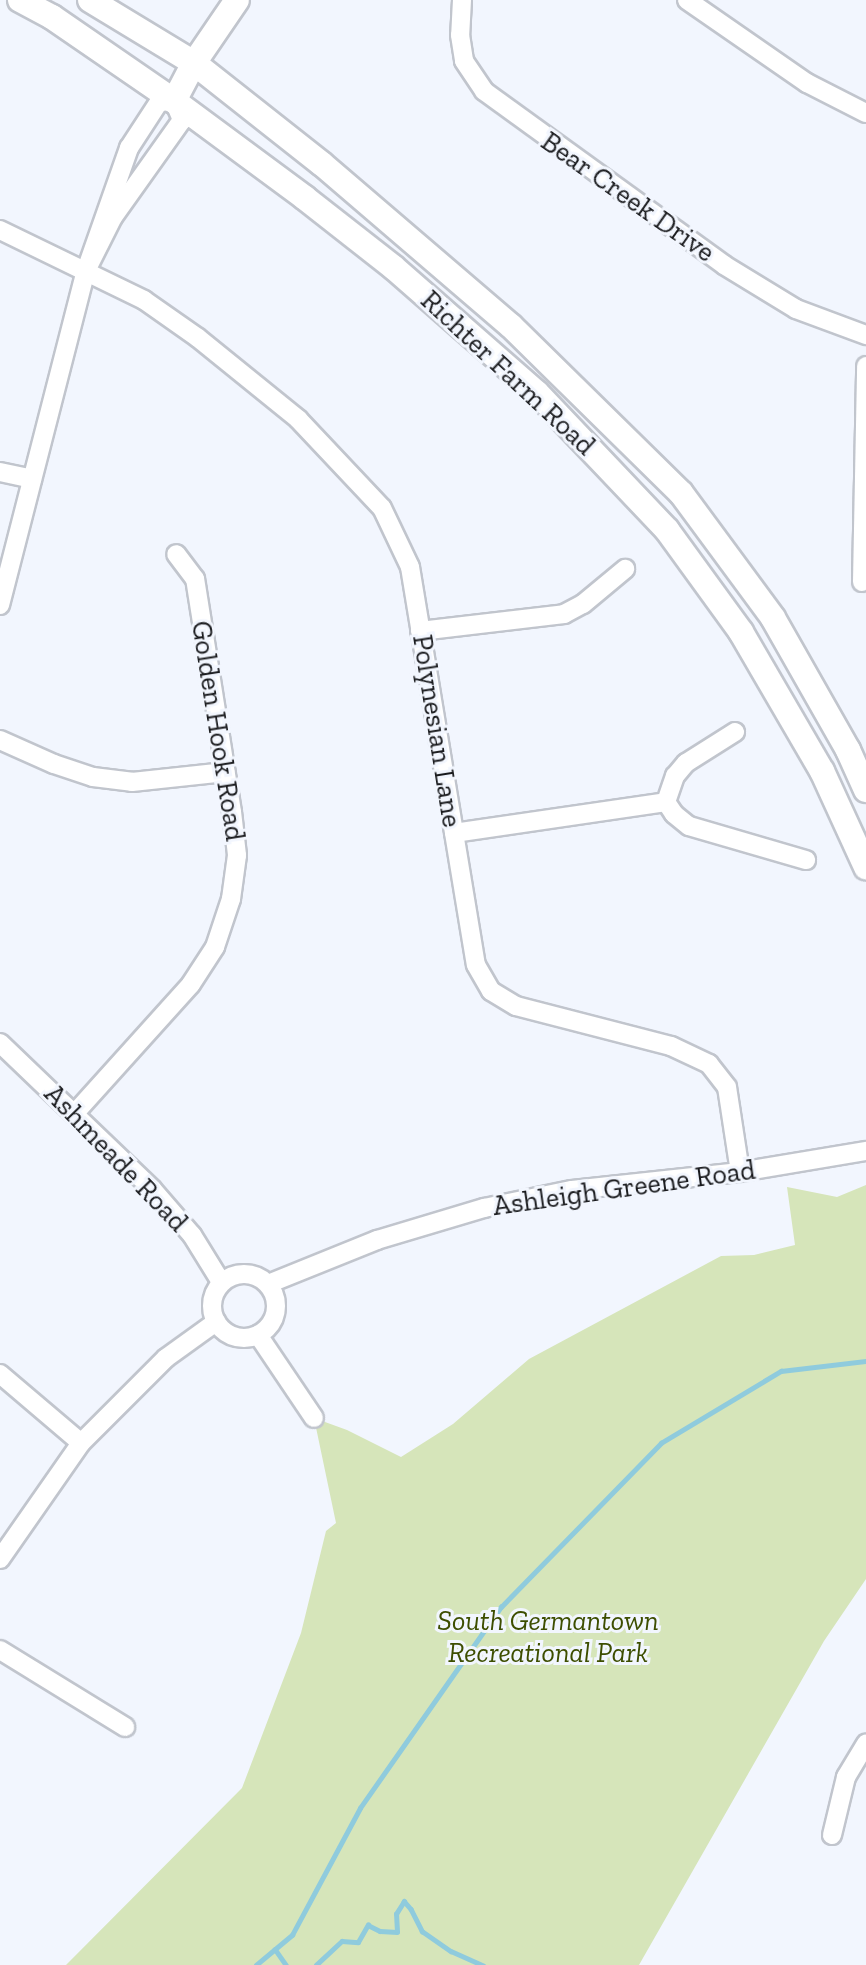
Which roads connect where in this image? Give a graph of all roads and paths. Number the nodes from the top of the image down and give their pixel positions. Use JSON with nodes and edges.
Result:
{"nodes":[{"id":1,"x":20,"y":0,"type":"edge"},
{"id":2,"x":90,"y":0,"type":"edge"},
{"id":3,"x":237,"y":0,"type":"edge"},
{"id":4,"x":463,"y":0,"type":"edge"},
{"id":5,"x":687,"y":0,"type":"edge"},
{"id":6,"x":194,"y":63,"type":"junction"},
{"id":7,"x":174,"y":101,"type":"junction"},
{"id":8,"x":866,"y":113,"type":"edge"},
{"id":9,"x":0,"y":230,"type":"edge"},
{"id":10,"x":85,"y":273,"type":"junction"},
{"id":11,"x":866,"y":335,"type":"edge"},
{"id":12,"x":866,"y":366,"type":"edge"},
{"id":13,"x":0,"y":472,"type":"edge"},
{"id":14,"x":32,"y":479,"type":"junction"},
{"id":15,"x":176,"y":554,"type":"dead end"},
{"id":16,"x":625,"y":569,"type":"dead end"},
{"id":17,"x":862,"y":582,"type":"dead end"},
{"id":18,"x":0,"y":605,"type":"edge"},
{"id":19,"x":420,"y":631,"type":"junction"},
{"id":20,"x":735,"y":732,"type":"dead end"},
{"id":21,"x":0,"y":740,"type":"edge"},
{"id":22,"x":225,"y":772,"type":"junction"},
{"id":23,"x":866,"y":790,"type":"edge"},
{"id":24,"x":666,"y":802,"type":"junction"},
{"id":25,"x":454,"y":833,"type":"junction"},
{"id":26,"x":806,"y":860,"type":"dead end"},
{"id":27,"x":866,"y":867,"type":"edge"},
{"id":28,"x":0,"y":1043,"type":"edge"},
{"id":29,"x":75,"y":1113,"type":"junction"},
{"id":30,"x":866,"y":1151,"type":"edge"},
{"id":31,"x":740,"y":1172,"type":"junction"},
{"id":32,"x":221,"y":1282,"type":"junction"},
{"id":33,"x":268,"y":1284,"type":"junction"},
{"id":34,"x":216,"y":1322,"type":"junction"},
{"id":35,"x":258,"y":1335,"type":"junction"},
{"id":36,"x":0,"y":1374,"type":"edge"},
{"id":37,"x":314,"y":1419,"type":"dead end"},
{"id":38,"x":81,"y":1443,"type":"junction"},
{"id":39,"x":0,"y":1559,"type":"edge"},
{"id":40,"x":0,"y":1650,"type":"edge"},
{"id":41,"x":125,"y":1727,"type":"dead end"},
{"id":42,"x":866,"y":1744,"type":"edge"},
{"id":43,"x":832,"y":1835,"type":"dead end"}],
"edges":[{"from":1,"to":7,"type":"main road","name":"Richter Farm Road"},
{"from":2,"to":6,"type":"main road","name":"Richter Farm Road"},
{"from":3,"to":6,"type":"main road"},
{"from":4,"to":11,"type":"street","name":"Bear Creek Drive"},
{"from":5,"to":8,"type":"street"},
{"from":6,"to":7,"type":"main road"},
{"from":6,"to":23,"type":"main road","name":"Richter Farm Road"},
{"from":7,"to":10,"type":"street"},
{"from":7,"to":10,"type":"street"},
{"from":7,"to":27,"type":"main road","name":"Richter Farm Road"},
{"from":9,"to":10,"type":"street","name":"Polynesian Lane"},
{"from":10,"to":14,"type":"street"},
{"from":10,"to":19,"type":"street","name":"Polynesian Lane"},
{"from":12,"to":17,"type":"street"},
{"from":13,"to":14,"type":"street"},
{"from":14,"to":18,"type":"street"},
{"from":15,"to":22,"type":"street","name":"Golden Hook Road"},
{"from":16,"to":19,"type":"street"},
{"from":19,"to":25,"type":"street","name":"Polynesian Lane"},
{"from":20,"to":24,"type":"street"},
{"from":21,"to":22,"type":"street"},
{"from":22,"to":29,"type":"street","name":"Golden Hook Road"},
{"from":24,"to":25,"type":"street"},
{"from":24,"to":26,"type":"street"},
{"from":25,"to":31,"type":"street","name":"Polynesian Lane"},
{"from":28,"to":29,"type":"street","name":"Ashmeade Road"},
{"from":29,"to":32,"type":"street","name":"Ashmeade Road"},
{"from":30,"to":31,"type":"street","name":"Ashleigh Greene Road"},
{"from":31,"to":33,"type":"street","name":"Ashleigh Greene Road"},
{"from":32,"to":33,"type":"street"},
{"from":32,"to":34,"type":"street"},
{"from":33,"to":35,"type":"street"},
{"from":34,"to":35,"type":"street"},
{"from":34,"to":38,"type":"street"},
{"from":35,"to":37,"type":"street"},
{"from":36,"to":38,"type":"street"},
{"from":38,"to":39,"type":"street"},
{"from":40,"to":41,"type":"street"},
{"from":42,"to":43,"type":"street"}]}
